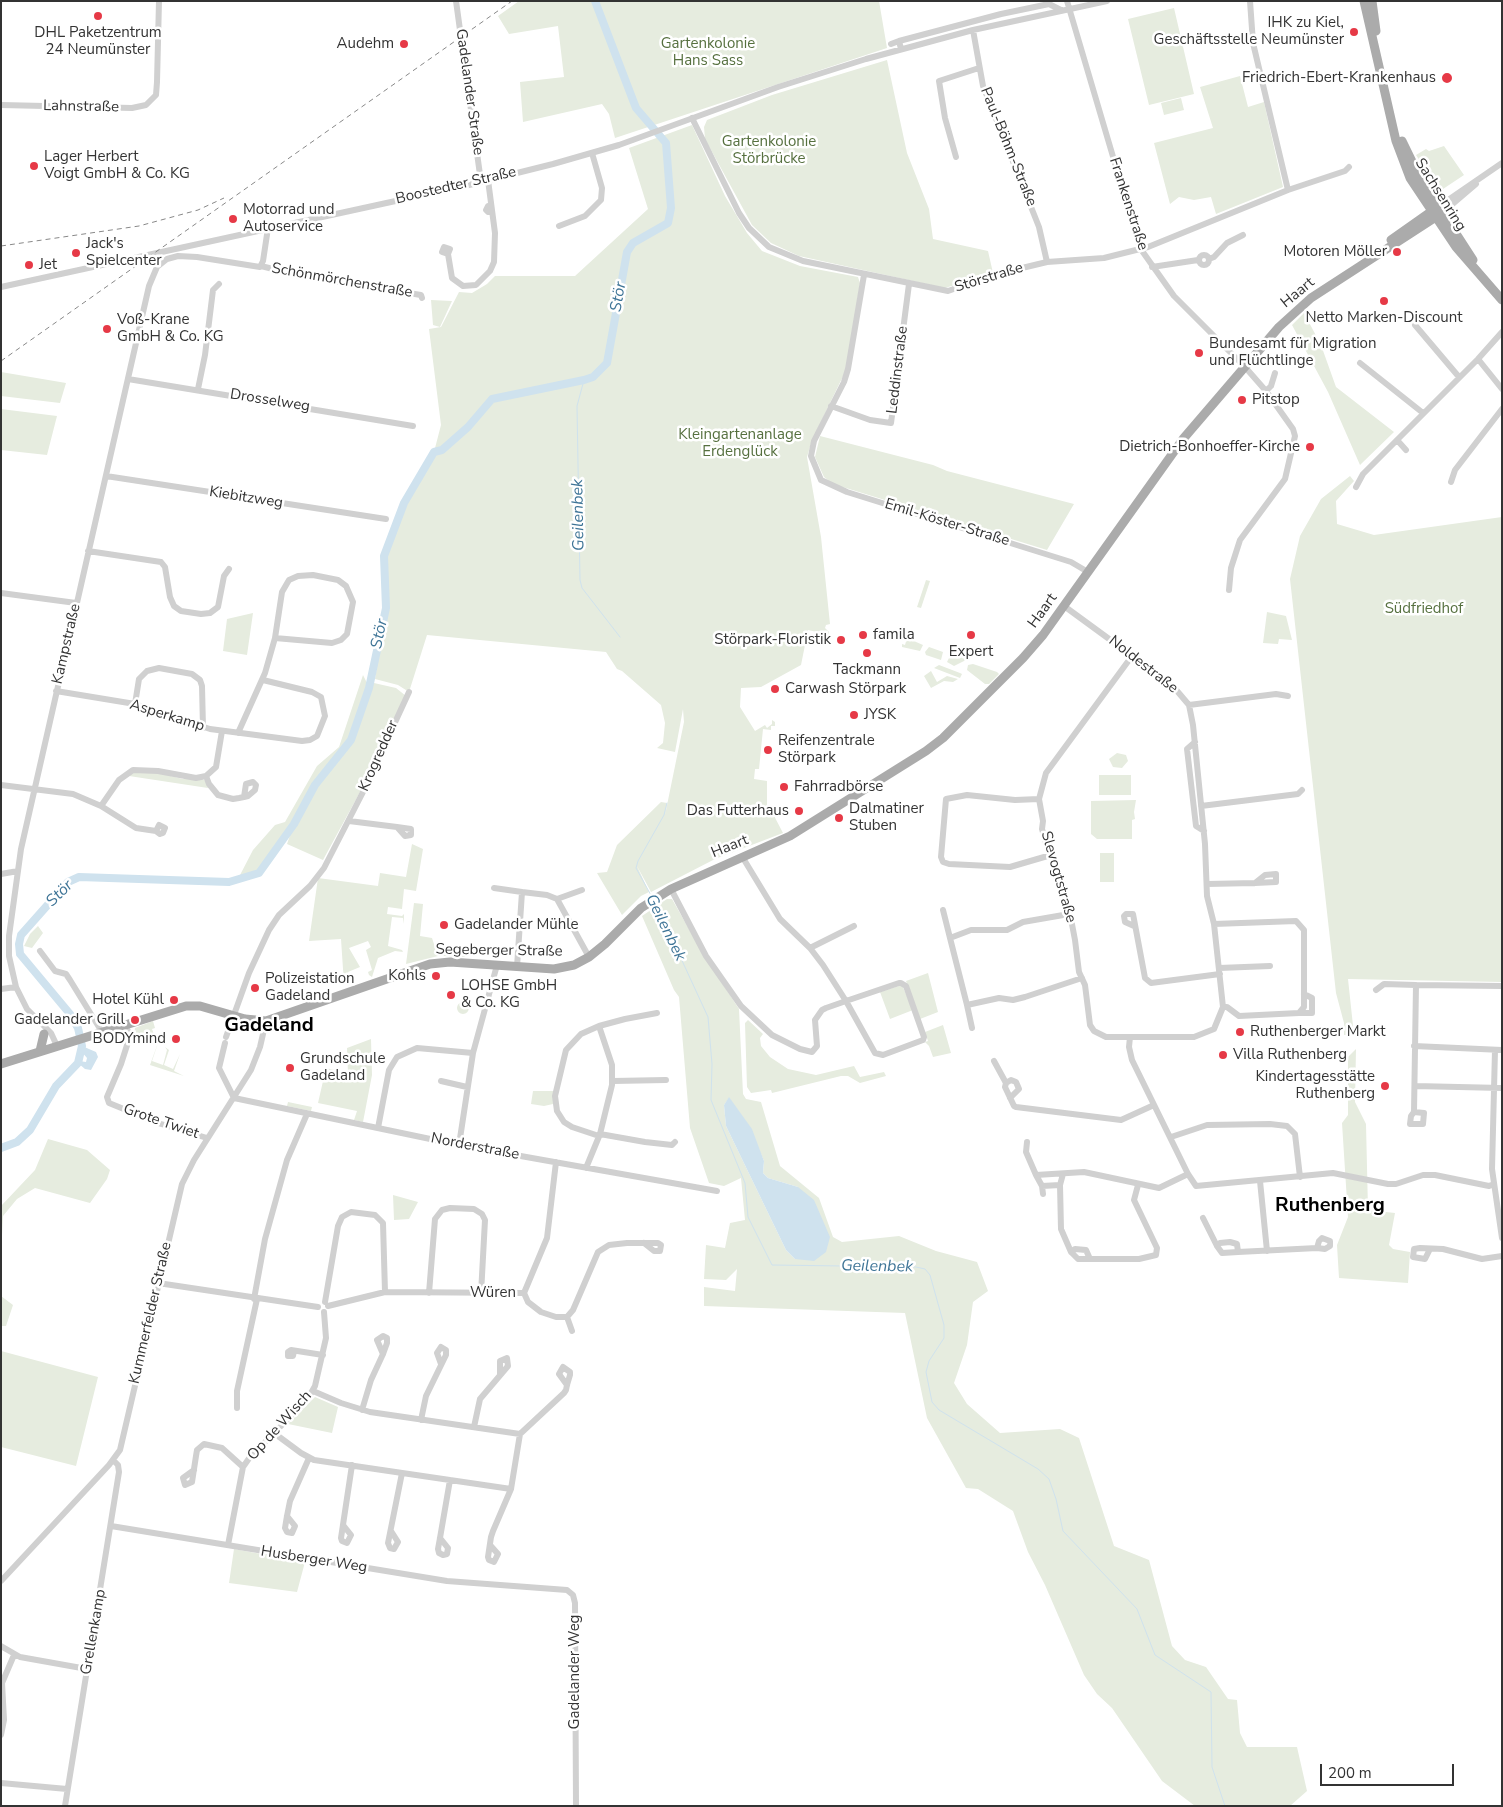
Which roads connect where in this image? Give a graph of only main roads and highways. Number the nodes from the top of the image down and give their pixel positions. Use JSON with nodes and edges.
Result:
{"nodes":[{"id":1,"x":1364,"y":1,"type":"edge"},
{"id":2,"x":1372,"y":1,"type":"edge"},
{"id":3,"x":1424,"y":201,"type":"junction"},
{"id":4,"x":1436,"y":212,"type":"junction"},
{"id":5,"x":1412,"y":224,"type":"junction"},
{"id":6,"x":1386,"y":248,"type":"junction"},
{"id":7,"x":1502,"y":292,"type":"edge"},
{"id":8,"x":1502,"y":300,"type":"edge"},
{"id":9,"x":652,"y":901,"type":"joint"},
{"id":10,"x":43,"y":1030,"type":"road end"},
{"id":11,"x":40,"y":1051,"type":"junction"},
{"id":12,"x":1,"y":1064,"type":"edge"}],
"edges":[{"from":1,"to":3,"type":"main road","name":"Sachsenring"},
{"from":2,"to":4,"type":"main road","name":"Sachsenring"},
{"from":3,"to":4,"type":"main road","name":"Sachsenring"},
{"from":3,"to":5,"type":"main road"},
{"from":4,"to":5,"type":"main road","name":"Haart"},
{"from":4,"to":6,"type":"main road","name":"Haart"},
{"from":4,"to":7,"type":"main road","name":"Sachsenring"},
{"from":4,"to":8,"type":"main road","name":"Sachsenring"},
{"from":5,"to":6,"type":"main road","name":"Haart"},
{"from":6,"to":9,"type":"main road","name":"Haart"},
{"from":9,"to":11,"type":"main road","name":"Segeberger Straße"},
{"from":10,"to":11,"type":"main road"},
{"from":11,"to":12,"type":"main road","name":"Segeberger Straße"}]}
